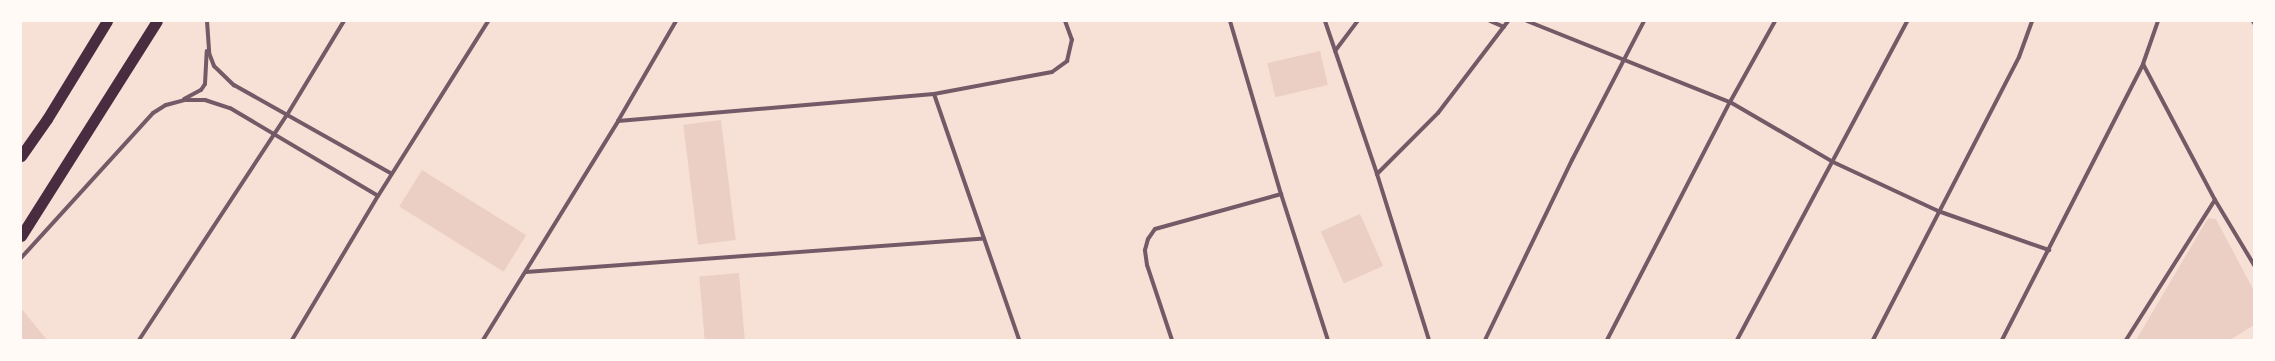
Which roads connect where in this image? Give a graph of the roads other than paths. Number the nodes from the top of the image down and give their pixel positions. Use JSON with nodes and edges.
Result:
{"nodes":[{"id":1,"x":107,"y":21,"type":"edge"},
{"id":2,"x":157,"y":21,"type":"edge"},
{"id":3,"x":207,"y":21,"type":"edge"},
{"id":4,"x":344,"y":21,"type":"edge"},
{"id":5,"x":488,"y":21,"type":"edge"},
{"id":6,"x":676,"y":21,"type":"edge"},
{"id":7,"x":1066,"y":21,"type":"edge"},
{"id":8,"x":1230,"y":21,"type":"edge"},
{"id":9,"x":1324,"y":21,"type":"edge"},
{"id":10,"x":1358,"y":21,"type":"edge"},
{"id":11,"x":1490,"y":21,"type":"edge"},
{"id":12,"x":1508,"y":21,"type":"edge"},
{"id":13,"x":1527,"y":21,"type":"edge"},
{"id":14,"x":1644,"y":21,"type":"edge"},
{"id":15,"x":1775,"y":21,"type":"edge"},
{"id":16,"x":1907,"y":21,"type":"edge"},
{"id":17,"x":2032,"y":21,"type":"edge"},
{"id":18,"x":2158,"y":21,"type":"edge"},
{"id":19,"x":1504,"y":27,"type":"junction"},
{"id":20,"x":207,"y":40,"type":"junction"},
{"id":21,"x":1335,"y":51,"type":"junction"},
{"id":22,"x":1624,"y":60,"type":"junction"},
{"id":23,"x":2143,"y":64,"type":"junction"},
{"id":24,"x":934,"y":94,"type":"junction"},
{"id":25,"x":176,"y":102,"type":"junction"},
{"id":26,"x":1730,"y":102,"type":"junction"},
{"id":27,"x":287,"y":115,"type":"junction"},
{"id":28,"x":618,"y":121,"type":"junction"},
{"id":29,"x":273,"y":135,"type":"junction"},
{"id":30,"x":21,"y":156,"type":"edge"},
{"id":31,"x":1832,"y":162,"type":"junction"},
{"id":32,"x":392,"y":174,"type":"junction"},
{"id":33,"x":1377,"y":174,"type":"junction"},
{"id":34,"x":1281,"y":194,"type":"junction"},
{"id":35,"x":378,"y":196,"type":"junction"},
{"id":36,"x":2215,"y":200,"type":"junction"},
{"id":37,"x":1938,"y":212,"type":"junction"},
{"id":38,"x":21,"y":236,"type":"edge"},
{"id":39,"x":984,"y":238,"type":"junction"},
{"id":40,"x":2049,"y":250,"type":"junction"},
{"id":41,"x":21,"y":258,"type":"edge"},
{"id":42,"x":2254,"y":265,"type":"edge"},
{"id":43,"x":526,"y":272,"type":"junction"},
{"id":44,"x":139,"y":340,"type":"edge"},
{"id":45,"x":292,"y":340,"type":"edge"},
{"id":46,"x":483,"y":340,"type":"edge"},
{"id":47,"x":1019,"y":340,"type":"edge"},
{"id":48,"x":1172,"y":340,"type":"edge"},
{"id":49,"x":1328,"y":340,"type":"edge"},
{"id":50,"x":1429,"y":340,"type":"edge"},
{"id":51,"x":1485,"y":340,"type":"edge"},
{"id":52,"x":1607,"y":340,"type":"edge"},
{"id":53,"x":1737,"y":340,"type":"edge"},
{"id":54,"x":1873,"y":340,"type":"edge"},
{"id":55,"x":2002,"y":340,"type":"edge"},
{"id":56,"x":2126,"y":340,"type":"edge"}],
"edges":[{"from":1,"to":30,"type":"highway"},
{"from":2,"to":38,"type":"highway"},
{"from":3,"to":20,"type":"street"},
{"from":4,"to":27,"type":"street"},
{"from":5,"to":32,"type":"street"},
{"from":6,"to":28,"type":"street"},
{"from":7,"to":24,"type":"street"},
{"from":8,"to":34,"type":"street"},
{"from":9,"to":21,"type":"street"},
{"from":10,"to":21,"type":"street"},
{"from":11,"to":19,"type":"street"},
{"from":12,"to":19,"type":"street"},
{"from":13,"to":22,"type":"street"},
{"from":14,"to":22,"type":"street"},
{"from":15,"to":26,"type":"street"},
{"from":16,"to":31,"type":"street"},
{"from":17,"to":37,"type":"street"},
{"from":18,"to":23,"type":"street"},
{"from":19,"to":33,"type":"street"},
{"from":20,"to":25,"type":"street"},
{"from":20,"to":27,"type":"street"},
{"from":21,"to":33,"type":"street"},
{"from":22,"to":26,"type":"street"},
{"from":22,"to":51,"type":"street"},
{"from":23,"to":36,"type":"street"},
{"from":23,"to":40,"type":"street"},
{"from":24,"to":28,"type":"street"},
{"from":24,"to":39,"type":"street"},
{"from":25,"to":29,"type":"street"},
{"from":25,"to":41,"type":"street"},
{"from":26,"to":31,"type":"street"},
{"from":26,"to":52,"type":"street"},
{"from":27,"to":29,"type":"street"},
{"from":27,"to":32,"type":"street"},
{"from":28,"to":43,"type":"street"},
{"from":29,"to":35,"type":"street"},
{"from":29,"to":44,"type":"street"},
{"from":31,"to":37,"type":"street"},
{"from":31,"to":53,"type":"street"},
{"from":32,"to":35,"type":"street"},
{"from":33,"to":50,"type":"street"},
{"from":34,"to":48,"type":"street"},
{"from":34,"to":49,"type":"street"},
{"from":35,"to":45,"type":"street"},
{"from":36,"to":42,"type":"street"},
{"from":36,"to":56,"type":"street"},
{"from":37,"to":40,"type":"street"},
{"from":37,"to":54,"type":"street"},
{"from":39,"to":43,"type":"street"},
{"from":39,"to":47,"type":"street"},
{"from":40,"to":55,"type":"street"},
{"from":43,"to":46,"type":"street"}]}
